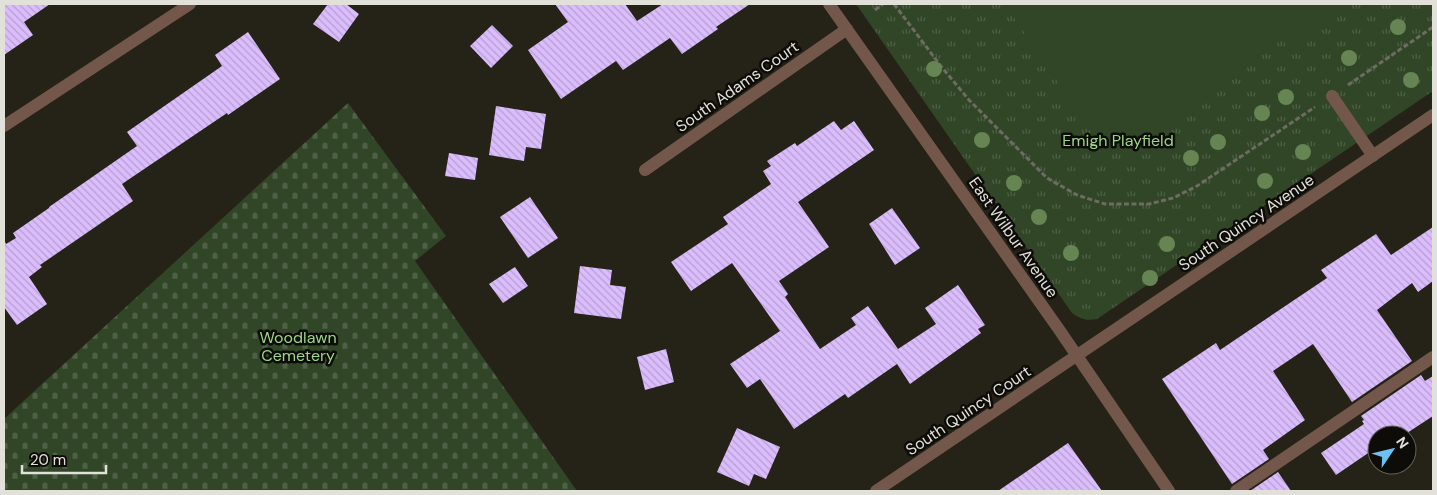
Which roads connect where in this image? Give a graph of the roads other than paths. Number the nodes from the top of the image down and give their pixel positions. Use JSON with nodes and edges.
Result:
{"nodes":[{"id":1,"x":190,"y":4,"type":"edge"},
{"id":2,"x":829,"y":4,"type":"edge"},
{"id":3,"x":846,"y":29,"type":"junction"},
{"id":4,"x":1332,"y":96,"type":"road end"},
{"id":5,"x":1433,"y":115,"type":"edge"},
{"id":6,"x":4,"y":126,"type":"edge"},
{"id":7,"x":1372,"y":156,"type":"junction"},
{"id":8,"x":645,"y":170,"type":"dead end"},
{"id":9,"x":1077,"y":356,"type":"junction"},
{"id":10,"x":1433,"y":357,"type":"edge"},
{"id":11,"x":876,"y":491,"type":"edge"},
{"id":12,"x":1169,"y":491,"type":"edge"},
{"id":13,"x":1236,"y":491,"type":"edge"}],
"edges":[{"from":1,"to":6,"type":"street"},
{"from":2,"to":3,"type":"street","name":"East Wilbur Avenue"},
{"from":3,"to":8,"type":"street","name":"South Adams Court"},
{"from":3,"to":9,"type":"street","name":"East Wilbur Avenue"},
{"from":4,"to":7,"type":"street"},
{"from":5,"to":7,"type":"street","name":"South Quincy Avenue"},
{"from":7,"to":9,"type":"street","name":"South Quincy Avenue"},
{"from":9,"to":11,"type":"street","name":"South Quincy Court"},
{"from":9,"to":12,"type":"street","name":"East Wilbur Avenue"},
{"from":10,"to":13,"type":"street"}]}
